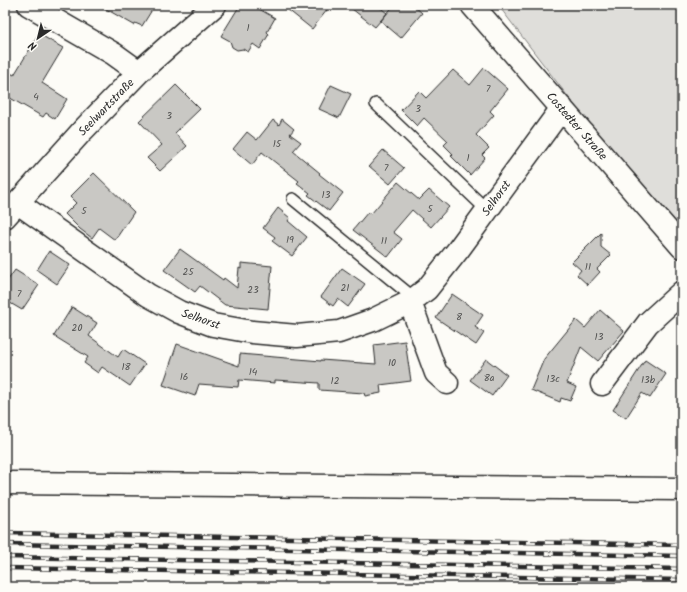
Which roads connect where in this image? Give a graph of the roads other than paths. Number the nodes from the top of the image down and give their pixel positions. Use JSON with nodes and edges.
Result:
{"nodes":[{"id":1,"x":29,"y":5,"type":"edge"},
{"id":2,"x":215,"y":5,"type":"edge"},
{"id":3,"x":472,"y":5,"type":"edge"},
{"id":4,"x":139,"y":72,"type":"junction"},
{"id":5,"x":376,"y":104,"type":"dead end"},
{"id":6,"x":562,"y":108,"type":"junction"},
{"id":7,"x":293,"y":199,"type":"dead end"},
{"id":8,"x":11,"y":210,"type":"edge"},
{"id":9,"x":488,"y":210,"type":"junction"},
{"id":10,"x":679,"y":242,"type":"edge"},
{"id":11,"x":682,"y":292,"type":"edge"},
{"id":12,"x":412,"y":301,"type":"junction"},
{"id":13,"x":447,"y":383,"type":"dead end"},
{"id":14,"x":602,"y":384,"type":"dead end"},
{"id":15,"x":5,"y":483,"type":"edge"},
{"id":16,"x":682,"y":490,"type":"edge"}],
"edges":[{"from":1,"to":4,"type":"street"},
{"from":2,"to":4,"type":"street","name":"Seelwartstraße"},
{"from":3,"to":6,"type":"street","name":"Costedter Straße"},
{"from":4,"to":8,"type":"street","name":"Seelwartstraße"},
{"from":5,"to":9,"type":"lane"},
{"from":6,"to":9,"type":"street","name":"Selhorst"},
{"from":6,"to":10,"type":"street","name":"Costedter Straße"},
{"from":7,"to":12,"type":"lane"},
{"from":8,"to":12,"type":"street","name":"Selhorst"},
{"from":9,"to":12,"type":"street","name":"Selhorst"},
{"from":11,"to":14,"type":"street"},
{"from":12,"to":13,"type":"street"},
{"from":15,"to":16,"type":"street"}]}
